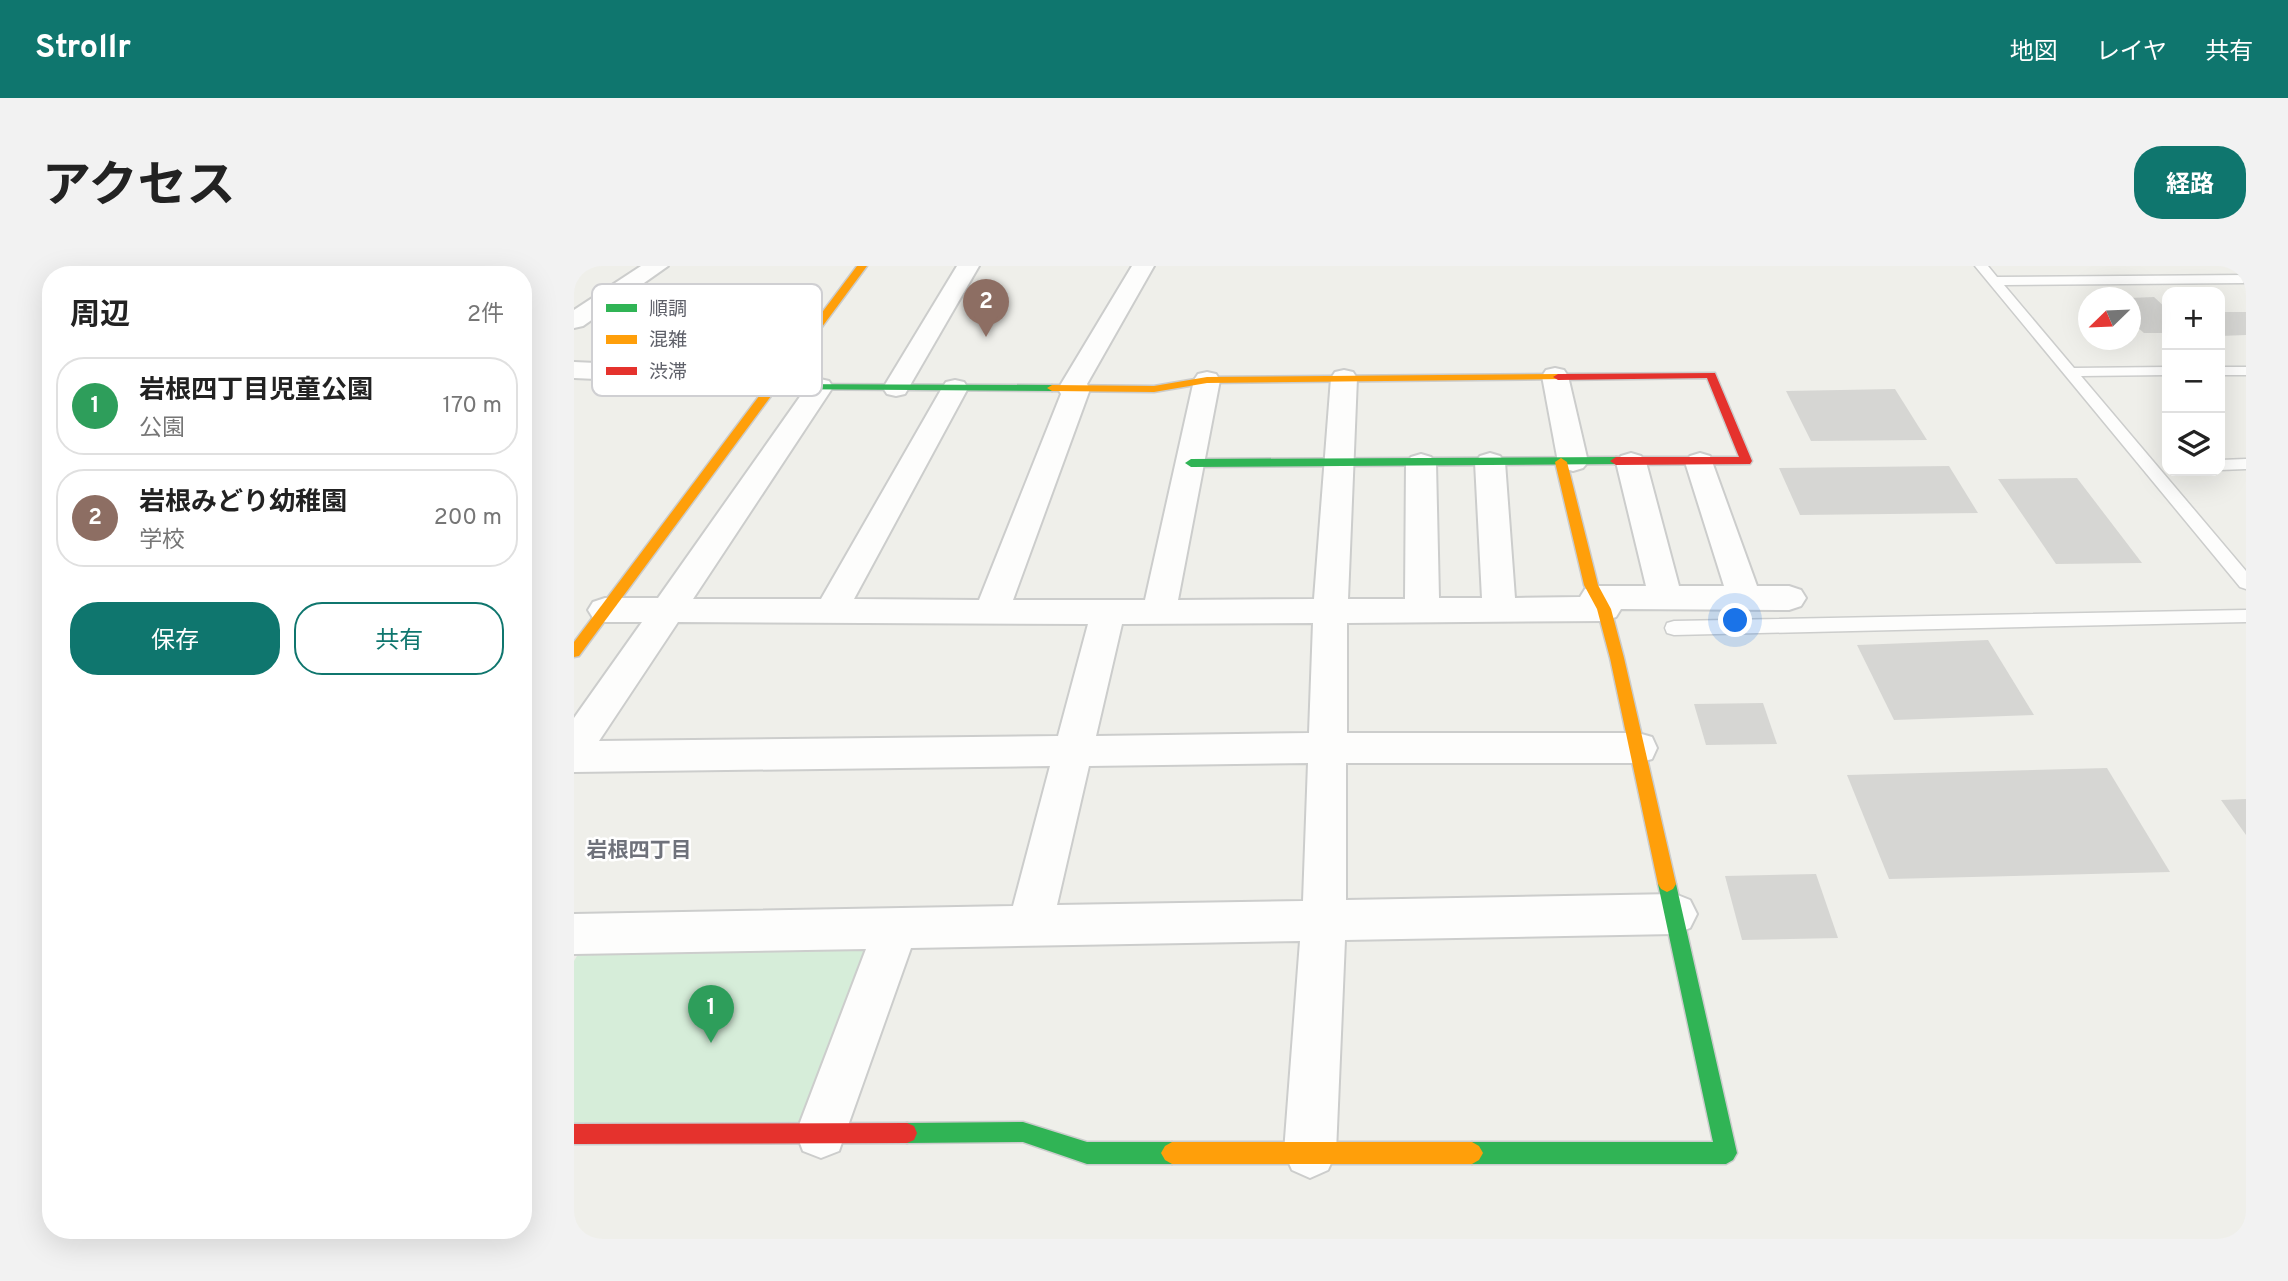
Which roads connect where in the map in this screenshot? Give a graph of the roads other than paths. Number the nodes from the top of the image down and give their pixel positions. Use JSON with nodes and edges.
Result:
{"nodes":[{"id":1,"x":657,"y":266,"type":"edge"},
{"id":2,"x":862,"y":266,"type":"edge"},
{"id":3,"x":968,"y":266,"type":"edge"},
{"id":4,"x":1143,"y":266,"type":"edge"},
{"id":5,"x":1981,"y":266,"type":"edge"},
{"id":6,"x":2246,"y":279,"type":"edge"},
{"id":7,"x":1993,"y":281,"type":"junction"},
{"id":8,"x":630,"y":284,"type":"edge"},
{"id":9,"x":592,"y":309,"type":"edge"},
{"id":10,"x":822,"y":320,"type":"edge"},
{"id":11,"x":574,"y":321,"type":"edge"},
{"id":12,"x":2162,"y":371,"type":"edge"},
{"id":13,"x":2225,"y":371,"type":"edge"},
{"id":14,"x":2246,"y":371,"type":"edge"},
{"id":15,"x":2071,"y":372,"type":"junction"},
{"id":16,"x":1555,"y":376,"type":"junction"},
{"id":17,"x":1344,"y":378,"type":"junction"},
{"id":18,"x":1208,"y":380,"type":"junction"},
{"id":19,"x":822,"y":387,"type":"edge"},
{"id":20,"x":896,"y":388,"type":"junction"},
{"id":21,"x":955,"y":388,"type":"junction"},
{"id":22,"x":1074,"y":389,"type":"junction"},
{"id":23,"x":765,"y":396,"type":"edge"},
{"id":24,"x":814,"y":396,"type":"edge"},
{"id":25,"x":1700,"y":461,"type":"junction"},
{"id":26,"x":1490,"y":462,"type":"junction"},
{"id":27,"x":1567,"y":462,"type":"junction"},
{"id":28,"x":1631,"y":462,"type":"junction"},
{"id":29,"x":1191,"y":463,"type":"junction"},
{"id":30,"x":1338,"y":463,"type":"junction"},
{"id":31,"x":1421,"y":463,"type":"junction"},
{"id":32,"x":2246,"y":464,"type":"edge"},
{"id":33,"x":2225,"y":465,"type":"edge"},
{"id":34,"x":2162,"y":466,"type":"edge"},
{"id":35,"x":2149,"y":467,"type":"junction"},
{"id":36,"x":2246,"y":583,"type":"edge"},
{"id":37,"x":1744,"y":598,"type":"junction"},
{"id":38,"x":1790,"y":598,"type":"dead end"},
{"id":39,"x":1600,"y":603,"type":"junction"},
{"id":40,"x":605,"y":610,"type":"junction"},
{"id":41,"x":668,"y":610,"type":"junction"},
{"id":42,"x":1499,"y":610,"type":"junction"},
{"id":43,"x":831,"y":611,"type":"junction"},
{"id":44,"x":1330,"y":611,"type":"junction"},
{"id":45,"x":1422,"y":611,"type":"junction"},
{"id":46,"x":991,"y":612,"type":"junction"},
{"id":47,"x":1108,"y":612,"type":"junction"},
{"id":48,"x":1159,"y":612,"type":"junction"},
{"id":49,"x":1670,"y":613,"type":"junction"},
{"id":50,"x":2246,"y":616,"type":"edge"},
{"id":51,"x":574,"y":652,"type":"edge"},
{"id":52,"x":574,"y":748,"type":"edge"},
{"id":53,"x":1327,"y":748,"type":"junction"},
{"id":54,"x":1638,"y":748,"type":"junction"},
{"id":55,"x":1073,"y":752,"type":"junction"},
{"id":56,"x":574,"y":757,"type":"edge"},
{"id":57,"x":1675,"y":914,"type":"junction"},
{"id":58,"x":1324,"y":920,"type":"junction"},
{"id":59,"x":1030,"y":925,"type":"junction"},
{"id":60,"x":896,"y":928,"type":"junction"},
{"id":61,"x":577,"y":939,"type":"edge"},
{"id":62,"x":821,"y":1133,"type":"junction"},
{"id":63,"x":574,"y":1134,"type":"edge"},
{"id":64,"x":1310,"y":1153,"type":"junction"}],
"edges":[{"from":1,"to":8,"type":"street"},
{"from":2,"to":10,"type":"street"},
{"from":3,"to":20,"type":"street"},
{"from":4,"to":22,"type":"street"},
{"from":5,"to":7,"type":"lane"},
{"from":6,"to":7,"type":"lane"},
{"from":7,"to":15,"type":"lane"},
{"from":9,"to":11,"type":"street"},
{"from":12,"to":15,"type":"lane"},
{"from":13,"to":14,"type":"lane"},
{"from":15,"to":35,"type":"lane"},
{"from":16,"to":17,"type":"street"},
{"from":16,"to":25,"type":"street"},
{"from":16,"to":27,"type":"street"},
{"from":17,"to":18,"type":"street"},
{"from":17,"to":30,"type":"street"},
{"from":18,"to":22,"type":"street"},
{"from":18,"to":29,"type":"street"},
{"from":19,"to":20,"type":"street"},
{"from":20,"to":21,"type":"street"},
{"from":21,"to":22,"type":"street"},
{"from":21,"to":43,"type":"street"},
{"from":22,"to":46,"type":"street"},
{"from":23,"to":40,"type":"street"},
{"from":24,"to":41,"type":"street"},
{"from":25,"to":28,"type":"street"},
{"from":25,"to":37,"type":"street"},
{"from":26,"to":27,"type":"street"},
{"from":26,"to":31,"type":"street"},
{"from":26,"to":42,"type":"street"},
{"from":27,"to":28,"type":"street"},
{"from":27,"to":39,"type":"street"},
{"from":28,"to":49,"type":"street"},
{"from":29,"to":30,"type":"street"},
{"from":29,"to":48,"type":"street"},
{"from":30,"to":31,"type":"street"},
{"from":30,"to":44,"type":"street"},
{"from":31,"to":45,"type":"street"},
{"from":32,"to":33,"type":"lane"},
{"from":34,"to":35,"type":"lane"},
{"from":35,"to":36,"type":"lane"},
{"from":37,"to":38,"type":"street"},
{"from":37,"to":49,"type":"street"},
{"from":39,"to":42,"type":"street"},
{"from":39,"to":49,"type":"street"},
{"from":39,"to":54,"type":"street"},
{"from":40,"to":41,"type":"street"},
{"from":40,"to":51,"type":"street"},
{"from":41,"to":43,"type":"street"},
{"from":41,"to":52,"type":"street"},
{"from":42,"to":45,"type":"street"},
{"from":43,"to":46,"type":"street"},
{"from":44,"to":45,"type":"street"},
{"from":44,"to":48,"type":"street"},
{"from":44,"to":53,"type":"street"},
{"from":46,"to":47,"type":"street"},
{"from":47,"to":48,"type":"street"},
{"from":47,"to":55,"type":"street"},
{"from":49,"to":50,"type":"lane"},
{"from":53,"to":54,"type":"street"},
{"from":53,"to":55,"type":"street"},
{"from":53,"to":58,"type":"street"},
{"from":54,"to":57,"type":"street"},
{"from":55,"to":56,"type":"street"},
{"from":55,"to":59,"type":"street"},
{"from":57,"to":58,"type":"street"},
{"from":57,"to":64,"type":"street"},
{"from":58,"to":59,"type":"street"},
{"from":58,"to":64,"type":"street"},
{"from":59,"to":60,"type":"street"},
{"from":60,"to":61,"type":"street"},
{"from":60,"to":62,"type":"street"},
{"from":62,"to":63,"type":"street"},
{"from":62,"to":64,"type":"street"}]}
